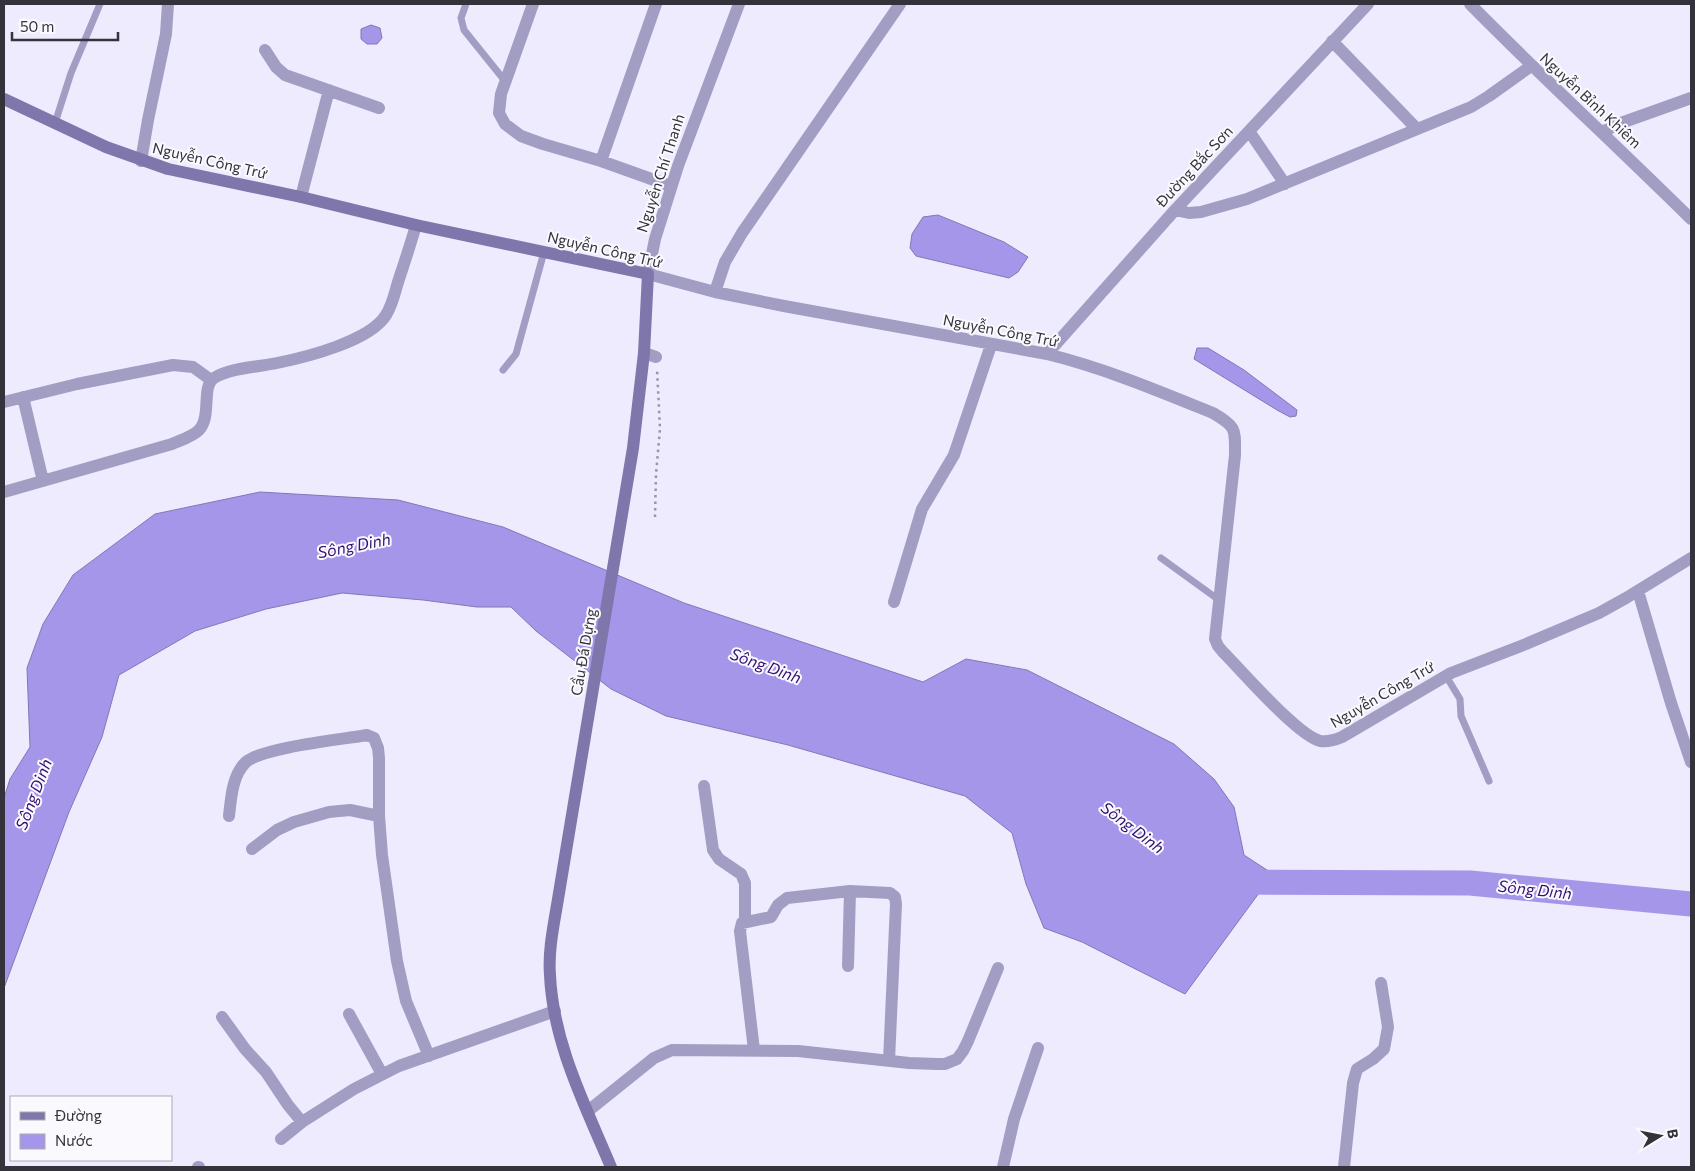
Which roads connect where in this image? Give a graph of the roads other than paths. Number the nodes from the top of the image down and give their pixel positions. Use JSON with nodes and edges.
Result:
{"nodes":[{"id":1,"x":100,"y":4,"type":"edge"},
{"id":2,"x":168,"y":4,"type":"edge"},
{"id":3,"x":466,"y":4,"type":"edge"},
{"id":4,"x":533,"y":4,"type":"edge"},
{"id":5,"x":656,"y":4,"type":"edge"},
{"id":6,"x":739,"y":4,"type":"edge"},
{"id":7,"x":900,"y":4,"type":"edge"},
{"id":8,"x":1368,"y":4,"type":"edge"},
{"id":9,"x":1470,"y":4,"type":"edge"},
{"id":10,"x":1332,"y":41,"type":"junction"},
{"id":11,"x":265,"y":50,"type":"dead end"},
{"id":12,"x":1531,"y":66,"type":"junction"},
{"id":13,"x":505,"y":81,"type":"junction"},
{"id":14,"x":328,"y":90,"type":"junction"},
{"id":15,"x":1691,"y":98,"type":"edge"},
{"id":16,"x":4,"y":99,"type":"edge"},
{"id":17,"x":379,"y":108,"type":"dead end"},
{"id":18,"x":55,"y":123,"type":"junction"},
{"id":19,"x":1417,"y":129,"type":"junction"},
{"id":20,"x":1249,"y":131,"type":"junction"},
{"id":21,"x":1602,"y":132,"type":"junction"},
{"id":22,"x":141,"y":160,"type":"junction"},
{"id":23,"x":601,"y":161,"type":"junction"},
{"id":24,"x":1285,"y":184,"type":"junction"},
{"id":25,"x":671,"y":186,"type":"junction"},
{"id":26,"x":301,"y":197,"type":"junction"},
{"id":27,"x":1175,"y":210,"type":"junction"},
{"id":28,"x":1691,"y":219,"type":"edge"},
{"id":29,"x":416,"y":225,"type":"junction"},
{"id":30,"x":544,"y":252,"type":"junction"},
{"id":31,"x":648,"y":274,"type":"junction"},
{"id":32,"x":714,"y":292,"type":"junction"},
{"id":33,"x":991,"y":345,"type":"junction"},
{"id":34,"x":1047,"y":354,"type":"junction"},
{"id":35,"x":503,"y":370,"type":"dead end"},
{"id":36,"x":211,"y":380,"type":"junction"},
{"id":37,"x":23,"y":397,"type":"junction"},
{"id":38,"x":4,"y":402,"type":"edge"},
{"id":39,"x":633,"y":448,"type":"joint"},
{"id":40,"x":43,"y":481,"type":"junction"},
{"id":41,"x":4,"y":492,"type":"edge"},
{"id":42,"x":1161,"y":558,"type":"dead end"},
{"id":43,"x":1690,"y":563,"type":"edge"},
{"id":44,"x":1638,"y":591,"type":"junction"},
{"id":45,"x":1219,"y":600,"type":"junction"},
{"id":46,"x":894,"y":602,"type":"dead end"},
{"id":47,"x":1446,"y":676,"type":"junction"},
{"id":48,"x":1691,"y":762,"type":"edge"},
{"id":49,"x":1489,"y":781,"type":"dead end"},
{"id":50,"x":704,"y":786,"type":"dead end"},
{"id":51,"x":229,"y":816,"type":"dead end"},
{"id":52,"x":379,"y":816,"type":"junction"},
{"id":53,"x":252,"y":849,"type":"dead end"},
{"id":54,"x":850,"y":891,"type":"junction"},
{"id":55,"x":745,"y":922,"type":"junction"},
{"id":56,"x":848,"y":966,"type":"dead end"},
{"id":57,"x":998,"y":968,"type":"dead end"},
{"id":58,"x":1381,"y":983,"type":"dead end"},
{"id":59,"x":555,"y":1011,"type":"junction"},
{"id":60,"x":349,"y":1014,"type":"dead end"},
{"id":61,"x":222,"y":1017,"type":"dead end"},
{"id":62,"x":1038,"y":1048,"type":"dead end"},
{"id":63,"x":754,"y":1050,"type":"junction"},
{"id":64,"x":429,"y":1056,"type":"junction"},
{"id":65,"x":889,"y":1061,"type":"junction"},
{"id":66,"x":382,"y":1074,"type":"junction"},
{"id":67,"x":588,"y":1111,"type":"junction"},
{"id":68,"x":302,"y":1122,"type":"junction"},
{"id":69,"x":281,"y":1139,"type":"dead end"},
{"id":70,"x":611,"y":1167,"type":"edge"},
{"id":71,"x":1002,"y":1167,"type":"edge"},
{"id":72,"x":1344,"y":1167,"type":"edge"}],
"edges":[{"from":1,"to":18,"type":"lane"},
{"from":2,"to":22,"type":"street"},
{"from":3,"to":13,"type":"lane"},
{"from":4,"to":13,"type":"street"},
{"from":5,"to":23,"type":"street"},
{"from":6,"to":25,"type":"street","name":"Nguyễn Chí Thanh"},
{"from":7,"to":32,"type":"street"},
{"from":8,"to":10,"type":"street","name":"Đường Bắc Sơn"},
{"from":9,"to":12,"type":"street","name":"Nguyễn Bỉnh Khiêm"},
{"from":10,"to":19,"type":"street"},
{"from":10,"to":20,"type":"street","name":"Đường Bắc Sơn"},
{"from":11,"to":14,"type":"street"},
{"from":12,"to":19,"type":"street"},
{"from":12,"to":21,"type":"street","name":"Nguyễn Bỉnh Khiêm"},
{"from":13,"to":23,"type":"street"},
{"from":14,"to":17,"type":"street"},
{"from":14,"to":26,"type":"street"},
{"from":15,"to":21,"type":"street"},
{"from":16,"to":18,"type":"main road","name":"Nguyễn Công Trứ"},
{"from":18,"to":22,"type":"main road","name":"Nguyễn Công Trứ"},
{"from":19,"to":24,"type":"street"},
{"from":20,"to":24,"type":"street"},
{"from":20,"to":27,"type":"street","name":"Đường Bắc Sơn"},
{"from":21,"to":28,"type":"street","name":"Nguyễn Bỉnh Khiêm"},
{"from":22,"to":26,"type":"main road","name":"Nguyễn Công Trứ"},
{"from":23,"to":25,"type":"street"},
{"from":24,"to":27,"type":"street"},
{"from":25,"to":31,"type":"street","name":"Nguyễn Chí Thanh"},
{"from":26,"to":29,"type":"main road","name":"Nguyễn Công Trứ"},
{"from":27,"to":34,"type":"street","name":"Đường Bắc Sơn"},
{"from":29,"to":30,"type":"main road","name":"Nguyễn Công Trứ"},
{"from":29,"to":36,"type":"street"},
{"from":30,"to":31,"type":"main road","name":"Nguyễn Công Trứ"},
{"from":30,"to":35,"type":"lane"},
{"from":31,"to":32,"type":"street","name":"Nguyễn Công Trứ"},
{"from":31,"to":39,"type":"main road","name":"Nguyễn Chí Thanh"},
{"from":32,"to":33,"type":"street","name":"Nguyễn Công Trứ"},
{"from":33,"to":34,"type":"street","name":"Nguyễn Công Trứ"},
{"from":33,"to":46,"type":"street"},
{"from":34,"to":45,"type":"street","name":"Nguyễn Công Trứ"},
{"from":36,"to":37,"type":"street"},
{"from":36,"to":40,"type":"street"},
{"from":37,"to":38,"type":"street"},
{"from":37,"to":40,"type":"street"},
{"from":39,"to":59,"type":"main road","name":"Cầu Đá Dựng"},
{"from":40,"to":41,"type":"street"},
{"from":42,"to":45,"type":"lane"},
{"from":43,"to":44,"type":"street","name":"Nguyễn Công Trứ"},
{"from":44,"to":47,"type":"street","name":"Nguyễn Công Trứ"},
{"from":44,"to":48,"type":"street"},
{"from":45,"to":47,"type":"street","name":"Nguyễn Công Trứ"},
{"from":47,"to":49,"type":"lane"},
{"from":50,"to":55,"type":"street"},
{"from":51,"to":52,"type":"street"},
{"from":52,"to":53,"type":"street"},
{"from":52,"to":64,"type":"street"},
{"from":54,"to":55,"type":"street"},
{"from":54,"to":56,"type":"street"},
{"from":54,"to":65,"type":"street"},
{"from":55,"to":63,"type":"street"},
{"from":57,"to":65,"type":"street"},
{"from":58,"to":72,"type":"street"},
{"from":59,"to":64,"type":"street"},
{"from":59,"to":67,"type":"main road"},
{"from":60,"to":66,"type":"street"},
{"from":61,"to":68,"type":"street"},
{"from":62,"to":71,"type":"street"},
{"from":63,"to":65,"type":"street"},
{"from":63,"to":67,"type":"street"},
{"from":64,"to":66,"type":"street"},
{"from":66,"to":68,"type":"street"},
{"from":67,"to":70,"type":"main road"},
{"from":68,"to":69,"type":"street"}]}
